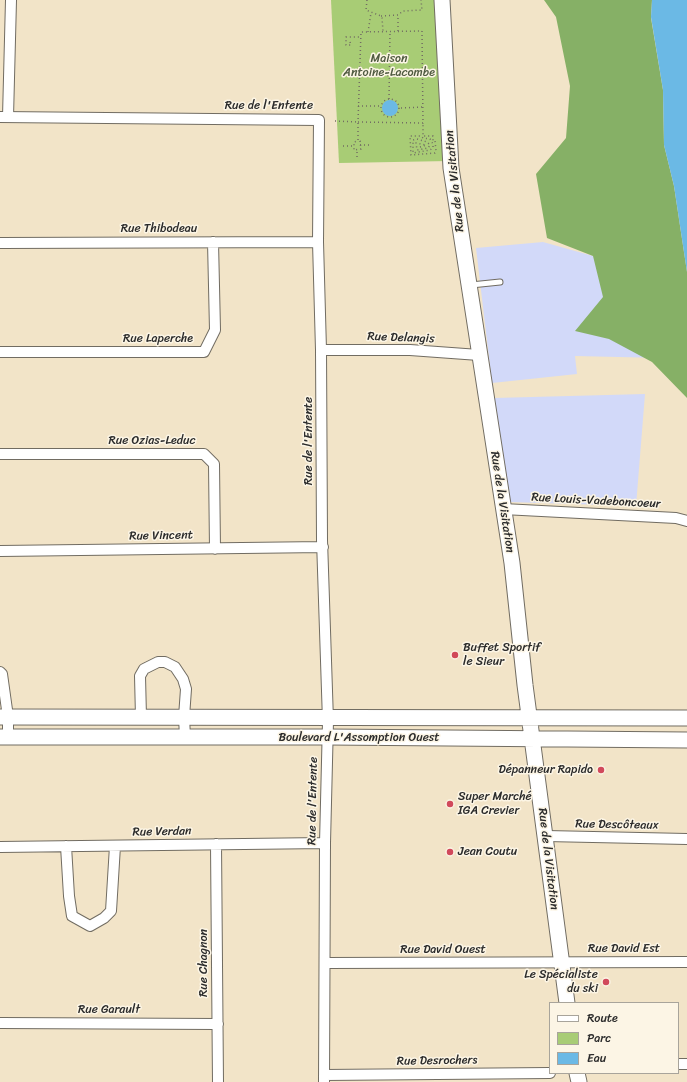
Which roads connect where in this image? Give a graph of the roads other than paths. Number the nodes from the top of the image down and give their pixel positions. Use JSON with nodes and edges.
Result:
{"nodes":[{"id":1,"x":11,"y":0,"type":"edge"},
{"id":2,"x":442,"y":0,"type":"edge"},
{"id":3,"x":4,"y":117,"type":"edge"},
{"id":4,"x":213,"y":242,"type":"junction"},
{"id":5,"x":318,"y":242,"type":"junction"},
{"id":6,"x":0,"y":243,"type":"edge"},
{"id":7,"x":500,"y":282,"type":"dead end"},
{"id":8,"x":469,"y":285,"type":"junction"},
{"id":9,"x":321,"y":350,"type":"junction"},
{"id":10,"x":0,"y":352,"type":"edge"},
{"id":11,"x":479,"y":355,"type":"junction"},
{"id":12,"x":0,"y":454,"type":"edge"},
{"id":13,"x":503,"y":509,"type":"junction"},
{"id":14,"x":687,"y":521,"type":"edge"},
{"id":15,"x":322,"y":547,"type":"junction"},
{"id":16,"x":215,"y":548,"type":"junction"},
{"id":17,"x":0,"y":551,"type":"edge"},
{"id":18,"x":0,"y":672,"type":"edge"},
{"id":19,"x":4,"y":717,"type":"edge"},
{"id":20,"x":141,"y":717,"type":"junction"},
{"id":21,"x":184,"y":717,"type":"junction"},
{"id":22,"x":328,"y":717,"type":"junction"},
{"id":23,"x":530,"y":717,"type":"junction"},
{"id":24,"x":612,"y":718,"type":"junction"},
{"id":25,"x":687,"y":718,"type":"edge"},
{"id":26,"x":4,"y":737,"type":"edge"},
{"id":27,"x":185,"y":737,"type":"junction"},
{"id":28,"x":328,"y":737,"type":"junction"},
{"id":29,"x":532,"y":739,"type":"junction"},
{"id":30,"x":612,"y":739,"type":"junction"},
{"id":31,"x":687,"y":740,"type":"edge"},
{"id":32,"x":546,"y":836,"type":"junction"},
{"id":33,"x":687,"y":839,"type":"edge"},
{"id":34,"x":325,"y":843,"type":"junction"},
{"id":35,"x":216,"y":844,"type":"junction"},
{"id":36,"x":66,"y":846,"type":"junction"},
{"id":37,"x":115,"y":846,"type":"junction"},
{"id":38,"x":0,"y":847,"type":"edge"},
{"id":39,"x":562,"y":962,"type":"junction"},
{"id":40,"x":687,"y":962,"type":"edge"},
{"id":41,"x":325,"y":963,"type":"junction"},
{"id":42,"x":567,"y":1002,"type":"edge"},
{"id":43,"x":0,"y":1023,"type":"edge"},
{"id":44,"x":218,"y":1024,"type":"junction"},
{"id":45,"x":549,"y":1073,"type":"edge"},
{"id":46,"x":324,"y":1079,"type":"edge"},
{"id":47,"x":218,"y":1082,"type":"edge"}],
"edges":[{"from":1,"to":3,"type":"street"},
{"from":2,"to":8,"type":"street","name":"Rue de la Visitation"},
{"from":3,"to":5,"type":"street","name":"Rue de l'Entente"},
{"from":4,"to":5,"type":"street","name":"Rue Thibodeau"},
{"from":4,"to":6,"type":"street","name":"Rue Thibodeau"},
{"from":4,"to":10,"type":"street","name":"Rue Laperche"},
{"from":5,"to":9,"type":"street","name":"Rue de l'Entente"},
{"from":7,"to":8,"type":"lane"},
{"from":8,"to":11,"type":"street","name":"Rue de la Visitation"},
{"from":9,"to":11,"type":"street","name":"Rue Delangis"},
{"from":9,"to":15,"type":"street","name":"Rue de l'Entente"},
{"from":11,"to":13,"type":"street","name":"Rue de la Visitation"},
{"from":12,"to":16,"type":"street","name":"Rue Ozias-Leduc"},
{"from":13,"to":14,"type":"street","name":"Rue Louis-Vadeboncoeur"},
{"from":13,"to":23,"type":"street","name":"Rue de la Visitation"},
{"from":15,"to":16,"type":"street","name":"Rue Vincent"},
{"from":15,"to":22,"type":"street","name":"Rue de l'Entente"},
{"from":16,"to":17,"type":"street","name":"Rue Vincent"},
{"from":18,"to":19,"type":"street","name":"Boulevard L'Assomption Ouest"},
{"from":19,"to":20,"type":"street","name":"Boulevard L'Assomption Ouest"},
{"from":19,"to":26,"type":"street","name":"Boulevard L'Assomption Ouest"},
{"from":20,"to":21,"type":"street","name":"Boulevard L'Assomption Ouest"},
{"from":20,"to":21,"type":"street"},
{"from":21,"to":22,"type":"street","name":"Boulevard L'Assomption Ouest"},
{"from":21,"to":27,"type":"street"},
{"from":22,"to":23,"type":"street","name":"Boulevard L'Assomption Ouest"},
{"from":22,"to":28,"type":"street","name":"Rue de l'Entente"},
{"from":23,"to":24,"type":"street","name":"Boulevard L'Assomption Ouest"},
{"from":23,"to":29,"type":"street","name":"Rue de la Visitation"},
{"from":24,"to":25,"type":"street","name":"Boulevard L'Assomption Ouest"},
{"from":24,"to":30,"type":"street"},
{"from":26,"to":27,"type":"street","name":"Boulevard L'Assomption Ouest"},
{"from":27,"to":28,"type":"street","name":"Boulevard L'Assomption Ouest"},
{"from":28,"to":29,"type":"street","name":"Boulevard L'Assomption Ouest"},
{"from":28,"to":34,"type":"street","name":"Rue de l'Entente"},
{"from":29,"to":30,"type":"street","name":"Boulevard L'Assomption Ouest"},
{"from":29,"to":32,"type":"street","name":"Rue de la Visitation"},
{"from":30,"to":31,"type":"street","name":"Boulevard L'Assomption Ouest"},
{"from":32,"to":33,"type":"street","name":"Rue Descôteaux"},
{"from":32,"to":39,"type":"street","name":"Rue de la Visitation"},
{"from":34,"to":35,"type":"street","name":"Rue Verdan"},
{"from":34,"to":41,"type":"street","name":"Rue de l'Entente"},
{"from":35,"to":37,"type":"street","name":"Rue Verdan"},
{"from":35,"to":44,"type":"street","name":"Rue Chagnon"},
{"from":36,"to":37,"type":"street","name":"Rue Verdan"},
{"from":36,"to":37,"type":"street"},
{"from":36,"to":38,"type":"street","name":"Rue Verdan"},
{"from":39,"to":40,"type":"street","name":"Rue David Est"},
{"from":39,"to":41,"type":"street","name":"Rue David Ouest"},
{"from":39,"to":42,"type":"street","name":"Rue de la Visitation"},
{"from":41,"to":46,"type":"street","name":"Rue de l'Entente"},
{"from":43,"to":44,"type":"street","name":"Rue Garault"},
{"from":44,"to":47,"type":"street","name":"Rue Chagnon"},
{"from":45,"to":46,"type":"street","name":"Rue Desrochers"}]}
